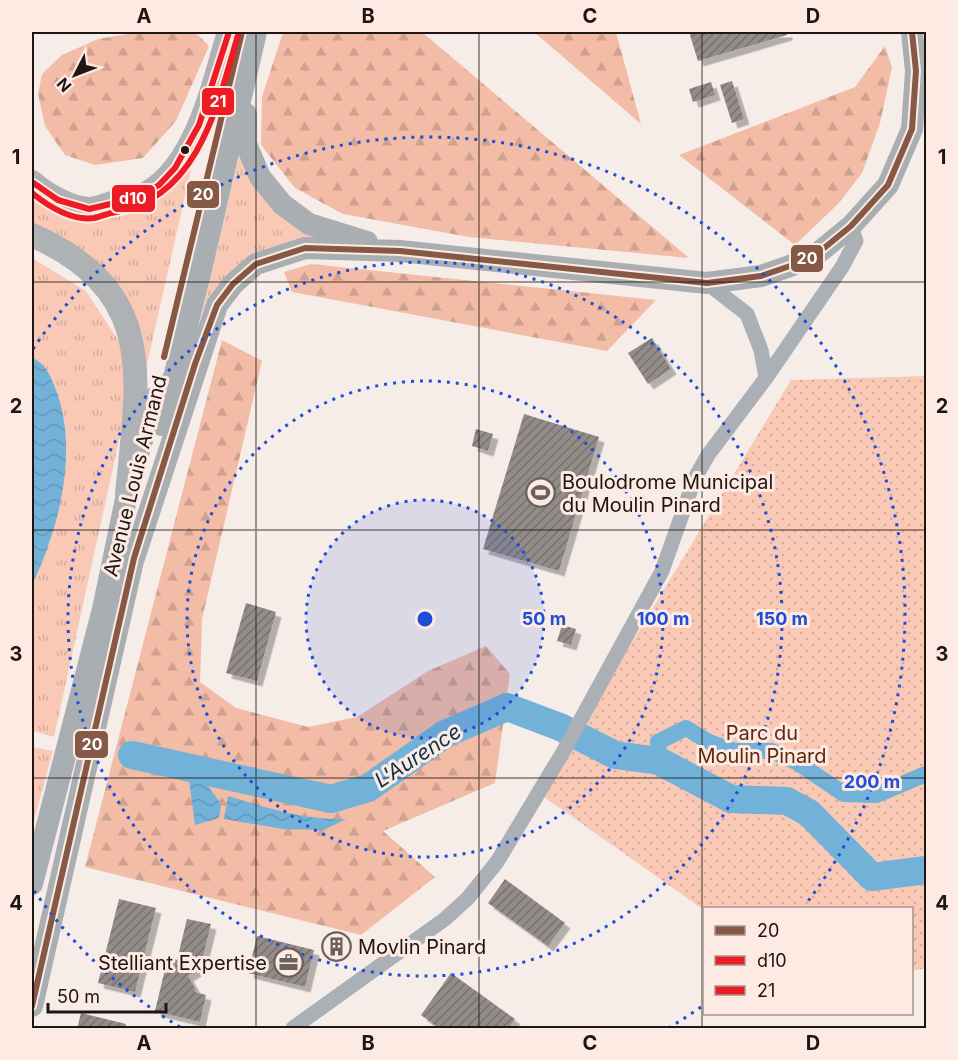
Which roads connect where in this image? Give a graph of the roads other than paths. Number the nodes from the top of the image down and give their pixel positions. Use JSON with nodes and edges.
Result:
{"nodes":[{"id":1,"x":229,"y":32,"type":"edge"},
{"id":2,"x":242,"y":32,"type":"edge"},
{"id":3,"x":256,"y":32,"type":"edge"},
{"id":4,"x":912,"y":32,"type":"edge"},
{"id":5,"x":248,"y":61,"type":"junction"},
{"id":6,"x":32,"y":182,"type":"edge"},
{"id":7,"x":851,"y":226,"type":"junction"},
{"id":8,"x":32,"y":235,"type":"edge"},
{"id":9,"x":400,"y":251,"type":"junction"},
{"id":10,"x":707,"y":283,"type":"junction"},
{"id":11,"x":766,"y":378,"type":"junction"},
{"id":12,"x":127,"y":494,"type":"junction"},
{"id":13,"x":134,"y":558,"type":"junction"},
{"id":14,"x":32,"y":884,"type":"edge"},
{"id":15,"x":32,"y":1006,"type":"edge"},
{"id":16,"x":293,"y":1029,"type":"edge"}],
"edges":[{"from":1,"to":6,"type":"main road"},
{"from":2,"to":12,"type":"main road","name":"Avenue Louis Armand"},
{"from":3,"to":5,"type":"main road"},
{"from":4,"to":7,"type":"main road"},
{"from":5,"to":9,"type":"main road"},
{"from":5,"to":13,"type":"main road","name":"Avenue Louis Armand"},
{"from":7,"to":10,"type":"main road"},
{"from":7,"to":11,"type":"street"},
{"from":8,"to":12,"type":"main road"},
{"from":9,"to":10,"type":"main road"},
{"from":9,"to":13,"type":"main road"},
{"from":10,"to":11,"type":"street"},
{"from":11,"to":16,"type":"street"},
{"from":12,"to":14,"type":"main road","name":"Avenue Louis Armand"},
{"from":13,"to":15,"type":"main road","name":"Avenue Louis Armand"}]}
